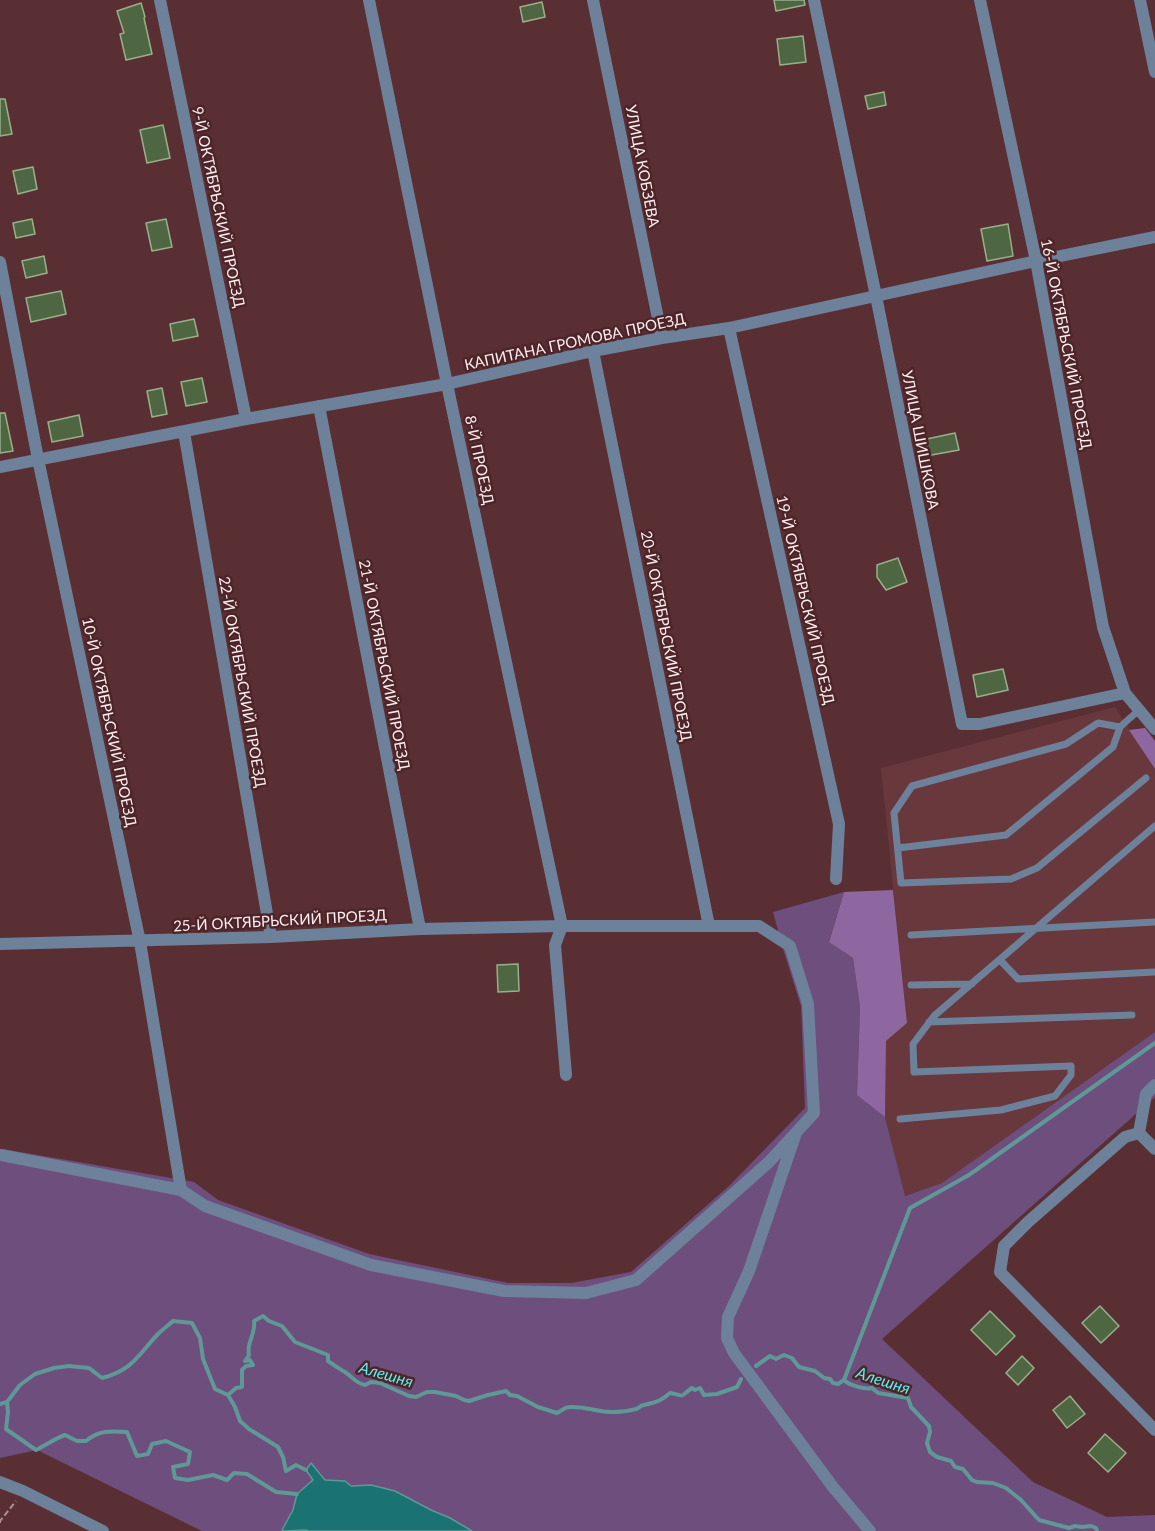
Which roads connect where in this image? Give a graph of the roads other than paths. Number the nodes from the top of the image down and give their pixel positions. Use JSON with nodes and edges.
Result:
{"nodes":[{"id":1,"x":160,"y":0,"type":"edge"},
{"id":2,"x":369,"y":0,"type":"edge"},
{"id":3,"x":593,"y":0,"type":"edge"},
{"id":4,"x":814,"y":0,"type":"edge"},
{"id":5,"x":980,"y":0,"type":"edge"},
{"id":6,"x":1140,"y":0,"type":"edge"},
{"id":7,"x":1155,"y":72,"type":"edge"},
{"id":8,"x":1155,"y":237,"type":"edge"},
{"id":9,"x":1036,"y":261,"type":"junction"},
{"id":10,"x":0,"y":262,"type":"edge"},
{"id":11,"x":876,"y":296,"type":"junction"},
{"id":12,"x":729,"y":328,"type":"junction"},
{"id":13,"x":662,"y":338,"type":"junction"},
{"id":14,"x":593,"y":351,"type":"junction"},
{"id":15,"x":447,"y":384,"type":"junction"},
{"id":16,"x":319,"y":406,"type":"junction"},
{"id":17,"x":246,"y":419,"type":"junction"},
{"id":18,"x":184,"y":432,"type":"junction"},
{"id":19,"x":38,"y":459,"type":"junction"},
{"id":20,"x":0,"y":467,"type":"edge"},
{"id":21,"x":1125,"y":693,"type":"junction"},
{"id":22,"x":1139,"y":710,"type":"junction"},
{"id":23,"x":1120,"y":727,"type":"junction"},
{"id":24,"x":1155,"y":729,"type":"edge"},
{"id":25,"x":1146,"y":778,"type":"dead end"},
{"id":26,"x":1155,"y":826,"type":"edge"},
{"id":27,"x":897,"y":848,"type":"junction"},
{"id":28,"x":836,"y":879,"type":"dead end"},
{"id":29,"x":1155,"y":922,"type":"edge"},
{"id":30,"x":562,"y":926,"type":"junction"},
{"id":31,"x":709,"y":926,"type":"junction"},
{"id":32,"x":1036,"y":928,"type":"junction"},
{"id":33,"x":420,"y":929,"type":"junction"},
{"id":34,"x":911,"y":935,"type":"dead end"},
{"id":35,"x":271,"y":937,"type":"junction"},
{"id":36,"x":140,"y":942,"type":"junction"},
{"id":37,"x":0,"y":944,"type":"edge"},
{"id":38,"x":1000,"y":960,"type":"junction"},
{"id":39,"x":1155,"y":972,"type":"edge"},
{"id":40,"x":972,"y":984,"type":"junction"},
{"id":41,"x":911,"y":985,"type":"dead end"},
{"id":42,"x":1132,"y":1015,"type":"dead end"},
{"id":43,"x":929,"y":1022,"type":"junction"},
{"id":44,"x":566,"y":1075,"type":"dead end"},
{"id":45,"x":1155,"y":1085,"type":"edge"},
{"id":46,"x":900,"y":1119,"type":"dead end"},
{"id":47,"x":796,"y":1132,"type":"junction"},
{"id":48,"x":1139,"y":1133,"type":"junction"},
{"id":49,"x":1155,"y":1149,"type":"edge"},
{"id":50,"x":0,"y":1155,"type":"edge"},
{"id":51,"x":181,"y":1190,"type":"junction"},
{"id":52,"x":1155,"y":1430,"type":"edge"},
{"id":53,"x":0,"y":1482,"type":"edge"},
{"id":54,"x":103,"y":1531,"type":"edge"},
{"id":55,"x":870,"y":1531,"type":"edge"}],
"edges":[{"from":1,"to":17,"type":"street","name":"9-Й ОКТЯБРЬСКИЙ ПРОЕЗД"},
{"from":2,"to":15,"type":"street","name":"8-Й ПРОЕЗД"},
{"from":3,"to":13,"type":"street","name":"УЛИЦА КОБЗЕВА"},
{"from":4,"to":11,"type":"street","name":"УЛИЦА ШИШКОВА"},
{"from":5,"to":9,"type":"street","name":"16-Й ОКТЯБРЬСКИЙ ПРОЕЗД"},
{"from":6,"to":7,"type":"street"},
{"from":8,"to":9,"type":"street","name":"КАПИТАНА ГРОМОВА ПРОЕЗД"},
{"from":9,"to":11,"type":"street","name":"КАПИТАНА ГРОМОВА ПРОЕЗД"},
{"from":9,"to":21,"type":"street","name":"16-Й ОКТЯБРЬСКИЙ ПРОЕЗД"},
{"from":10,"to":19,"type":"street","name":"10-Й ОКТЯБРЬСКИЙ ПРОЕЗД"},
{"from":11,"to":12,"type":"street","name":"КАПИТАНА ГРОМОВА ПРОЕЗД"},
{"from":11,"to":21,"type":"street","name":"УЛИЦА ШИШКОВА"},
{"from":12,"to":13,"type":"street","name":"КАПИТАНА ГРОМОВА ПРОЕЗД"},
{"from":12,"to":28,"type":"street","name":"19-Й ОКТЯБРЬСКИЙ ПРОЕЗД"},
{"from":13,"to":14,"type":"street","name":"КАПИТАНА ГРОМОВА ПРОЕЗД"},
{"from":14,"to":15,"type":"street","name":"КАПИТАНА ГРОМОВА ПРОЕЗД"},
{"from":14,"to":31,"type":"street","name":"20-Й ОКТЯБРЬСКИЙ ПРОЕЗД"},
{"from":15,"to":16,"type":"street","name":"КАПИТАНА ГРОМОВА ПРОЕЗД"},
{"from":15,"to":30,"type":"street","name":"8-Й ПРОЕЗД"},
{"from":16,"to":17,"type":"street","name":"КАПИТАНА ГРОМОВА ПРОЕЗД"},
{"from":16,"to":33,"type":"street","name":"21-Й ОКТЯБРЬСКИЙ ПРОЕЗД"},
{"from":17,"to":18,"type":"street","name":"КАПИТАНА ГРОМОВА ПРОЕЗД"},
{"from":18,"to":19,"type":"street","name":"КАПИТАНА ГРОМОВА ПРОЕЗД"},
{"from":18,"to":35,"type":"street","name":"22-Й ОКТЯБРЬСКИЙ ПРОЕЗД"},
{"from":19,"to":20,"type":"street","name":"КАПИТАНА ГРОМОВА ПРОЕЗД"},
{"from":19,"to":36,"type":"street","name":"10-Й ОКТЯБРЬСКИЙ ПРОЕЗД"},
{"from":21,"to":22,"type":"street"},
{"from":22,"to":23,"type":"lane"},
{"from":22,"to":24,"type":"street"},
{"from":23,"to":27,"type":"lane"},
{"from":23,"to":27,"type":"lane"},
{"from":25,"to":27,"type":"lane"},
{"from":26,"to":32,"type":"lane"},
{"from":29,"to":32,"type":"lane"},
{"from":30,"to":31,"type":"street","name":"25-Й ОКТЯБРЬСКИЙ ПРОЕЗД"},
{"from":30,"to":33,"type":"street","name":"25-Й ОКТЯБРЬСКИЙ ПРОЕЗД"},
{"from":30,"to":44,"type":"street"},
{"from":31,"to":47,"type":"street","name":"25-Й ОКТЯБРЬСКИЙ ПРОЕЗД"},
{"from":32,"to":34,"type":"lane"},
{"from":32,"to":38,"type":"lane"},
{"from":33,"to":35,"type":"street","name":"25-Й ОКТЯБРЬСКИЙ ПРОЕЗД"},
{"from":35,"to":36,"type":"street","name":"25-Й ОКТЯБРЬСКИЙ ПРОЕЗД"},
{"from":36,"to":37,"type":"street","name":"25-Й ОКТЯБРЬСКИЙ ПРОЕЗД"},
{"from":36,"to":51,"type":"street","name":"10-Й ОКТЯБРЬСКИЙ ПРОЕЗД"},
{"from":38,"to":39,"type":"lane"},
{"from":38,"to":40,"type":"lane"},
{"from":40,"to":41,"type":"lane"},
{"from":40,"to":43,"type":"lane"},
{"from":42,"to":43,"type":"lane"},
{"from":43,"to":46,"type":"lane"},
{"from":45,"to":48,"type":"street"},
{"from":47,"to":51,"type":"street"},
{"from":47,"to":55,"type":"street"},
{"from":48,"to":49,"type":"street"},
{"from":48,"to":52,"type":"street"},
{"from":50,"to":51,"type":"street"},
{"from":53,"to":54,"type":"street"}]}
